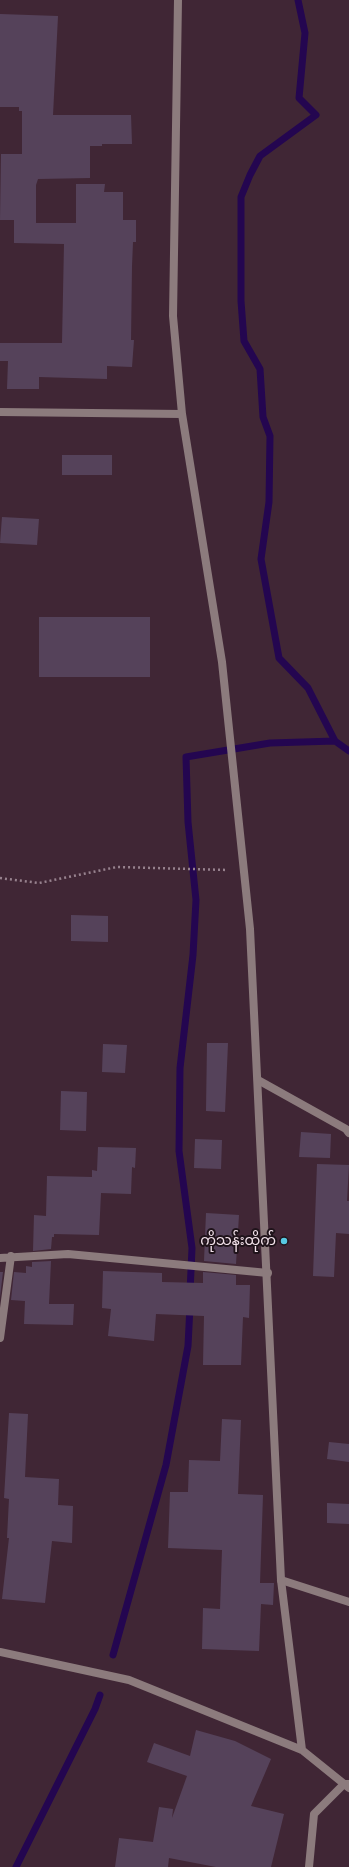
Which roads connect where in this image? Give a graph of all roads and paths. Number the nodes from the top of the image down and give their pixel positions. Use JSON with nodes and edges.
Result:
{"nodes":[{"id":1,"x":178,"y":0,"type":"edge"},
{"id":2,"x":0,"y":412,"type":"edge"},
{"id":3,"x":182,"y":414,"type":"junction"},
{"id":4,"x":244,"y":870,"type":"junction"},
{"id":5,"x":0,"y":878,"type":"edge"},
{"id":6,"x":258,"y":1080,"type":"junction"},
{"id":7,"x":348,"y":1130,"type":"edge"},
{"id":8,"x":11,"y":1256,"type":"junction"},
{"id":9,"x":0,"y":1258,"type":"edge"},
{"id":10,"x":268,"y":1273,"type":"junction"},
{"id":11,"x":0,"y":1338,"type":"edge"},
{"id":12,"x":281,"y":1580,"type":"junction"},
{"id":13,"x":349,"y":1602,"type":"edge"},
{"id":14,"x":0,"y":1652,"type":"edge"},
{"id":15,"x":302,"y":1750,"type":"junction"},
{"id":16,"x":347,"y":1785,"type":"edge"},
{"id":17,"x":309,"y":1867,"type":"edge"}],
"edges":[{"from":1,"to":3,"type":"street"},
{"from":2,"to":3,"type":"street"},
{"from":3,"to":4,"type":"street"},
{"from":4,"to":5,"type":"path"},
{"from":4,"to":6,"type":"street"},
{"from":6,"to":7,"type":"street"},
{"from":6,"to":10,"type":"street"},
{"from":8,"to":9,"type":"street"},
{"from":8,"to":10,"type":"street"},
{"from":8,"to":11,"type":"street"},
{"from":10,"to":12,"type":"street"},
{"from":12,"to":13,"type":"street"},
{"from":12,"to":15,"type":"street"},
{"from":14,"to":15,"type":"street"},
{"from":15,"to":16,"type":"street"},
{"from":16,"to":17,"type":"street"}]}
